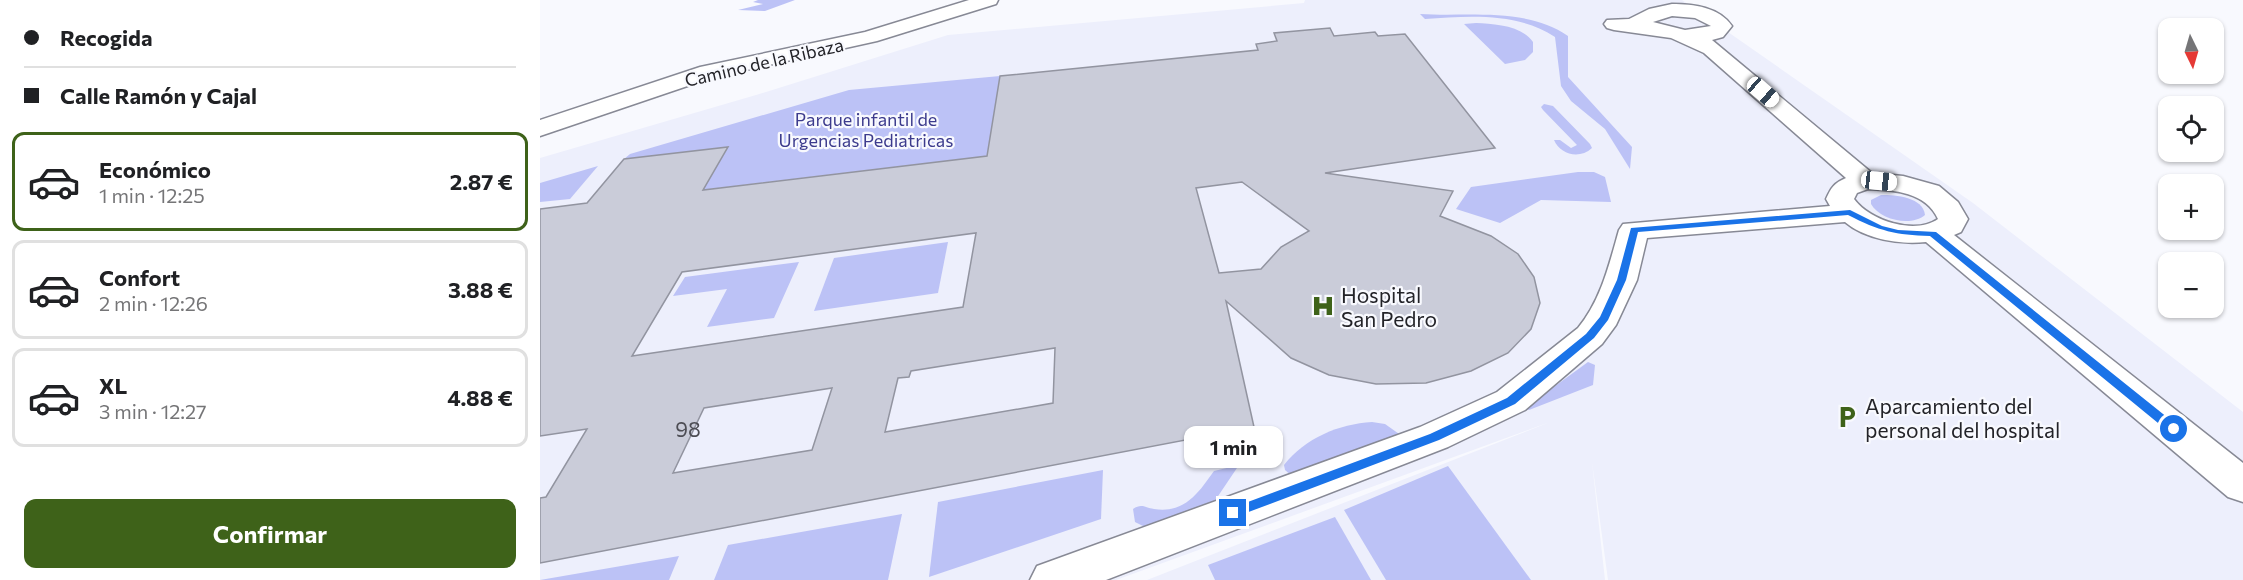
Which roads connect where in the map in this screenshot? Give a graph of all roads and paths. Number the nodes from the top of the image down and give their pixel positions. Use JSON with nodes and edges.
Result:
{"nodes":[{"id":1,"x":989,"y":0,"type":"edge"},
{"id":2,"x":1650,"y":14,"type":"edge"},
{"id":3,"x":1712,"y":41,"type":"junction"},
{"id":4,"x":540,"y":128,"type":"edge"},
{"id":5,"x":1865,"y":181,"type":"junction"},
{"id":6,"x":1850,"y":213,"type":"junction"},
{"id":7,"x":1933,"y":233,"type":"junction"},
{"id":8,"x":2243,"y":486,"type":"edge"},
{"id":9,"x":1054,"y":580,"type":"edge"}],
"edges":[{"from":1,"to":4,"type":"street","name":"Camino de la Ribaza"},
{"from":2,"to":3,"type":"street"},
{"from":2,"to":3,"type":"street"},
{"from":3,"to":5,"type":"street"},
{"from":5,"to":6,"type":"street"},
{"from":5,"to":7,"type":"street"},
{"from":6,"to":7,"type":"street"},
{"from":6,"to":9,"type":"street"},
{"from":7,"to":8,"type":"street"}]}
